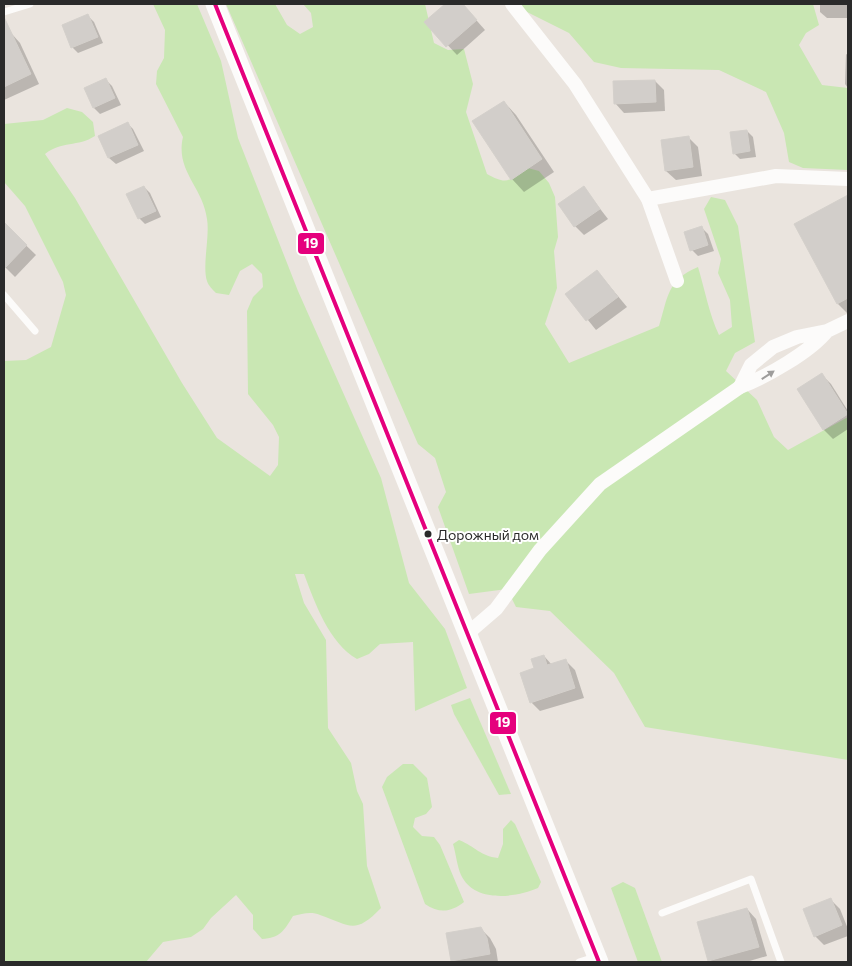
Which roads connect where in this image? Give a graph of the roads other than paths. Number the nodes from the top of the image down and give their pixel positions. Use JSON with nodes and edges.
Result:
{"nodes":[{"id":1,"x":30,"y":4,"type":"edge"},
{"id":2,"x":215,"y":4,"type":"edge"},
{"id":3,"x":512,"y":4,"type":"edge"},
{"id":4,"x":4,"y":12,"type":"edge"},
{"id":5,"x":848,"y":179,"type":"edge"},
{"id":6,"x":648,"y":199,"type":"junction"},
{"id":7,"x":677,"y":281,"type":"dead end"},
{"id":8,"x":4,"y":294,"type":"edge"},
{"id":9,"x":848,"y":321,"type":"edge"},
{"id":10,"x":35,"y":331,"type":"dead end"},
{"id":11,"x":828,"y":331,"type":"junction"},
{"id":12,"x":740,"y":387,"type":"junction"},
{"id":13,"x":467,"y":634,"type":"junction"},
{"id":14,"x":662,"y":913,"type":"dead end"},
{"id":15,"x":591,"y":960,"type":"edge"},
{"id":16,"x":781,"y":962,"type":"edge"}],
"edges":[{"from":1,"to":4,"type":"lane"},
{"from":2,"to":13,"type":"main road"},
{"from":3,"to":6,"type":"street"},
{"from":5,"to":6,"type":"street"},
{"from":6,"to":7,"type":"street"},
{"from":8,"to":10,"type":"lane"},
{"from":9,"to":11,"type":"street"},
{"from":12,"to":11,"type":"street","one_way":true},
{"from":11,"to":12,"type":"street"},
{"from":12,"to":13,"type":"street"},
{"from":13,"to":15,"type":"main road"},
{"from":14,"to":16,"type":"lane"}]}
